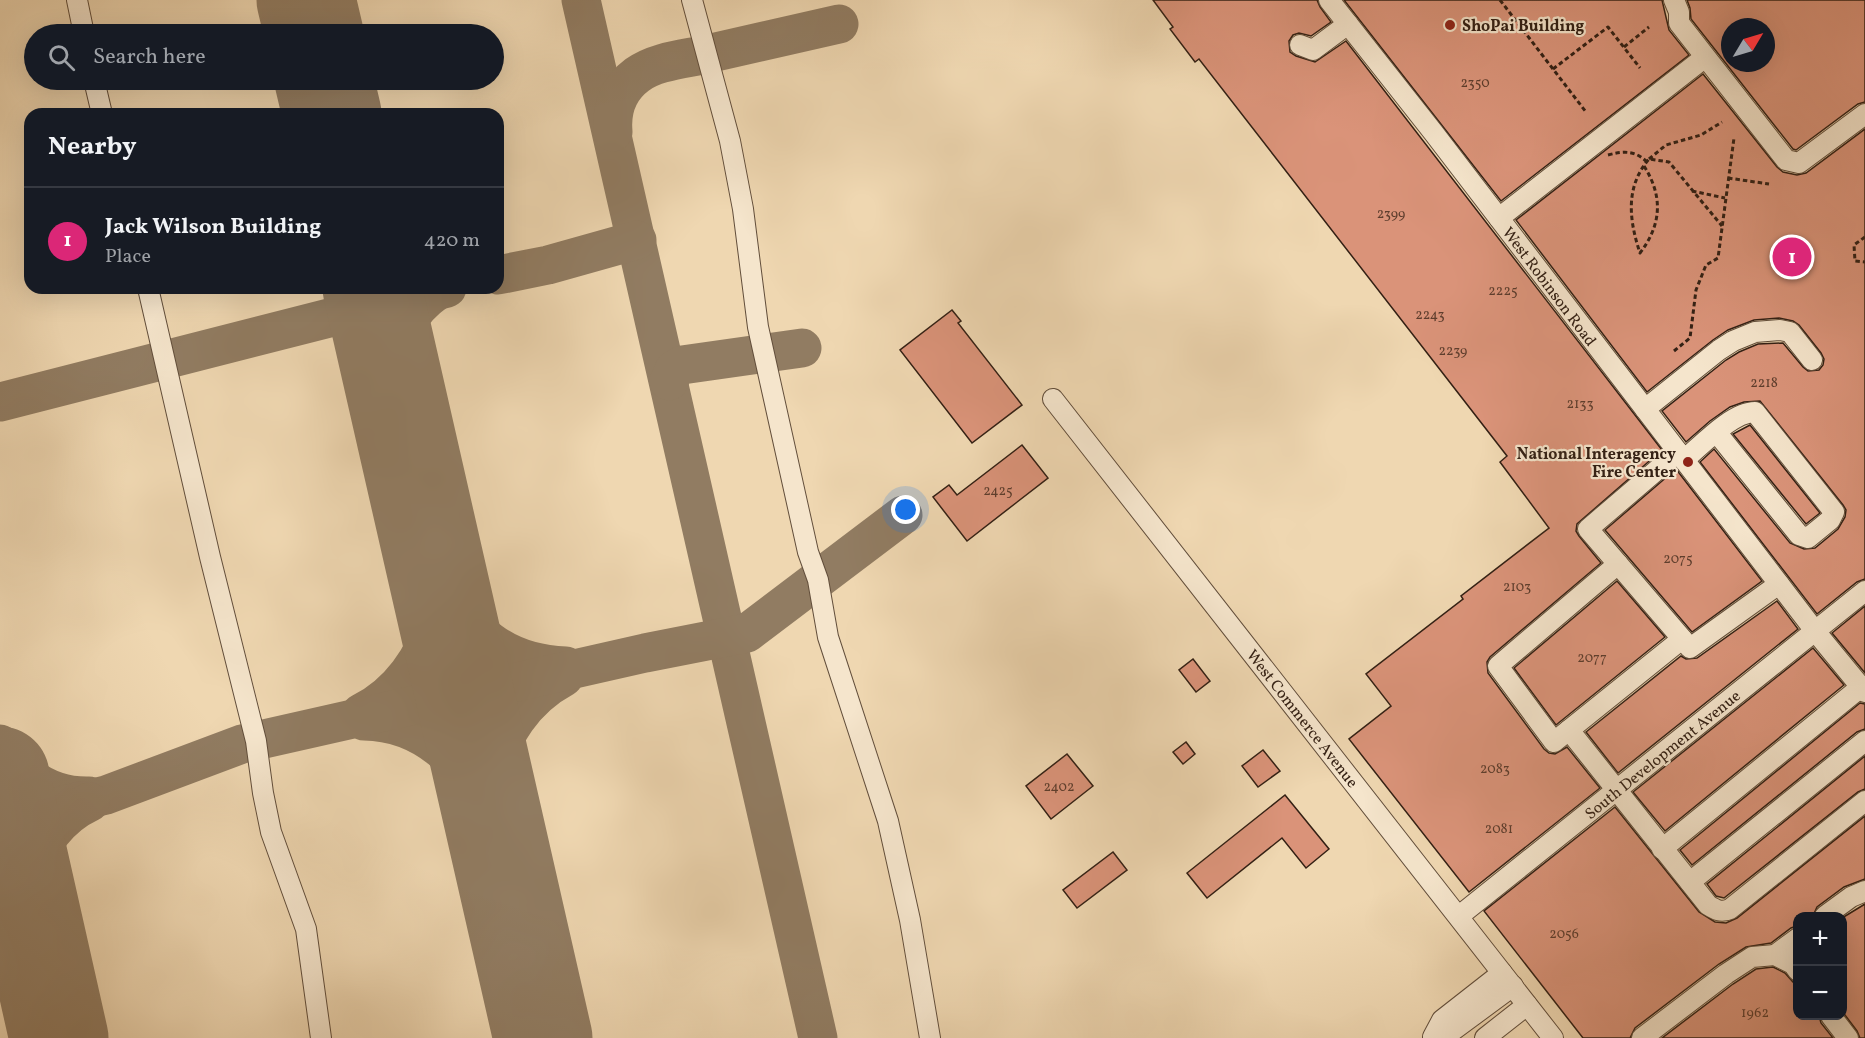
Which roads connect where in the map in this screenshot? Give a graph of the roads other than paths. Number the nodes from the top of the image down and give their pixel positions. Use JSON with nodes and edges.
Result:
{"nodes":[{"id":1,"x":77,"y":0,"type":"edge"},
{"id":2,"x":692,"y":0,"type":"edge"},
{"id":3,"x":1329,"y":0,"type":"edge"},
{"id":4,"x":1674,"y":0,"type":"edge"},
{"id":5,"x":82,"y":24,"type":"edge"},
{"id":6,"x":1348,"y":24,"type":"junction"},
{"id":7,"x":1300,"y":45,"type":"dead end"},
{"id":8,"x":1704,"y":58,"type":"junction"},
{"id":9,"x":96,"y":90,"type":"edge"},
{"id":10,"x":101,"y":108,"type":"edge"},
{"id":11,"x":1865,"y":114,"type":"edge"},
{"id":12,"x":1499,"y":218,"type":"junction"},
{"id":13,"x":149,"y":294,"type":"edge"},
{"id":14,"x":1812,"y":360,"type":"dead end"},
{"id":15,"x":1053,"y":399,"type":"dead end"},
{"id":16,"x":1645,"y":409,"type":"junction"},
{"id":17,"x":1717,"y":433,"type":"junction"},
{"id":18,"x":1681,"y":456,"type":"junction"},
{"id":19,"x":1618,"y":564,"type":"junction"},
{"id":20,"x":1775,"y":578,"type":"junction"},
{"id":21,"x":1865,"y":591,"type":"edge"},
{"id":22,"x":1815,"y":631,"type":"junction"},
{"id":23,"x":1682,"y":639,"type":"junction"},
{"id":24,"x":1863,"y":690,"type":"edge"},
{"id":25,"x":1569,"y":730,"type":"junction"},
{"id":26,"x":1865,"y":741,"type":"edge"},
{"id":27,"x":1616,"y":790,"type":"junction"},
{"id":28,"x":1865,"y":801,"type":"edge"},
{"id":29,"x":1662,"y":849,"type":"junction"},
{"id":30,"x":1690,"y":882,"type":"junction"},
{"id":31,"x":1865,"y":891,"type":"edge"},
{"id":32,"x":1830,"y":912,"type":"edge"},
{"id":33,"x":1459,"y":916,"type":"junction"},
{"id":34,"x":1793,"y":941,"type":"edge"},
{"id":35,"x":1775,"y":955,"type":"junction"},
{"id":36,"x":1794,"y":966,"type":"edge"},
{"id":37,"x":1507,"y":979,"type":"junction"},
{"id":38,"x":1527,"y":1005,"type":"junction"},
{"id":39,"x":1465,"y":1012,"type":"junction"},
{"id":40,"x":1834,"y":1020,"type":"edge"},
{"id":41,"x":1432,"y":1037,"type":"edge"},
{"id":42,"x":321,"y":1038,"type":"edge"},
{"id":43,"x":930,"y":1038,"type":"edge"},
{"id":44,"x":1485,"y":1038,"type":"edge"},
{"id":45,"x":1553,"y":1038,"type":"edge"},
{"id":46,"x":1642,"y":1038,"type":"edge"},
{"id":47,"x":1848,"y":1038,"type":"edge"}],
"edges":[{"from":1,"to":5,"type":"street"},
{"from":2,"to":43,"type":"street"},
{"from":3,"to":6,"type":"street","name":"West Robinson Road"},
{"from":4,"to":8,"type":"street"},
{"from":6,"to":7,"type":"street"},
{"from":6,"to":12,"type":"street","name":"West Robinson Road"},
{"from":8,"to":11,"type":"street"},
{"from":8,"to":12,"type":"street"},
{"from":9,"to":10,"type":"street"},
{"from":12,"to":16,"type":"street","name":"West Robinson Road"},
{"from":13,"to":42,"type":"street"},
{"from":14,"to":16,"type":"street"},
{"from":15,"to":33,"type":"street","name":"West Commerce Avenue"},
{"from":16,"to":18,"type":"street","name":"West Robinson Road"},
{"from":17,"to":17,"type":"street"},
{"from":17,"to":18,"type":"street"},
{"from":18,"to":19,"type":"street"},
{"from":18,"to":20,"type":"street","name":"West Robinson Road"},
{"from":19,"to":23,"type":"street"},
{"from":19,"to":25,"type":"street"},
{"from":20,"to":22,"type":"street","name":"West Robinson Road"},
{"from":20,"to":23,"type":"street"},
{"from":21,"to":22,"type":"street","name":"South Development Avenue"},
{"from":22,"to":24,"type":"street","name":"West Robinson Road"},
{"from":22,"to":27,"type":"street","name":"South Development Avenue"},
{"from":23,"to":25,"type":"street"},
{"from":24,"to":29,"type":"street"},
{"from":25,"to":27,"type":"street"},
{"from":26,"to":30,"type":"street"},
{"from":27,"to":29,"type":"street"},
{"from":27,"to":33,"type":"street","name":"South Development Avenue"},
{"from":28,"to":30,"type":"street"},
{"from":29,"to":30,"type":"street"},
{"from":31,"to":32,"type":"street"},
{"from":33,"to":37,"type":"street","name":"West Commerce Avenue"},
{"from":34,"to":35,"type":"street"},
{"from":35,"to":36,"type":"street"},
{"from":35,"to":46,"type":"street"},
{"from":37,"to":38,"type":"street","name":"West Commerce Avenue"},
{"from":37,"to":39,"type":"street"},
{"from":38,"to":44,"type":"street"},
{"from":38,"to":45,"type":"street","name":"West Commerce Avenue"},
{"from":39,"to":41,"type":"street"},
{"from":39,"to":44,"type":"street"},
{"from":40,"to":47,"type":"street"}]}
